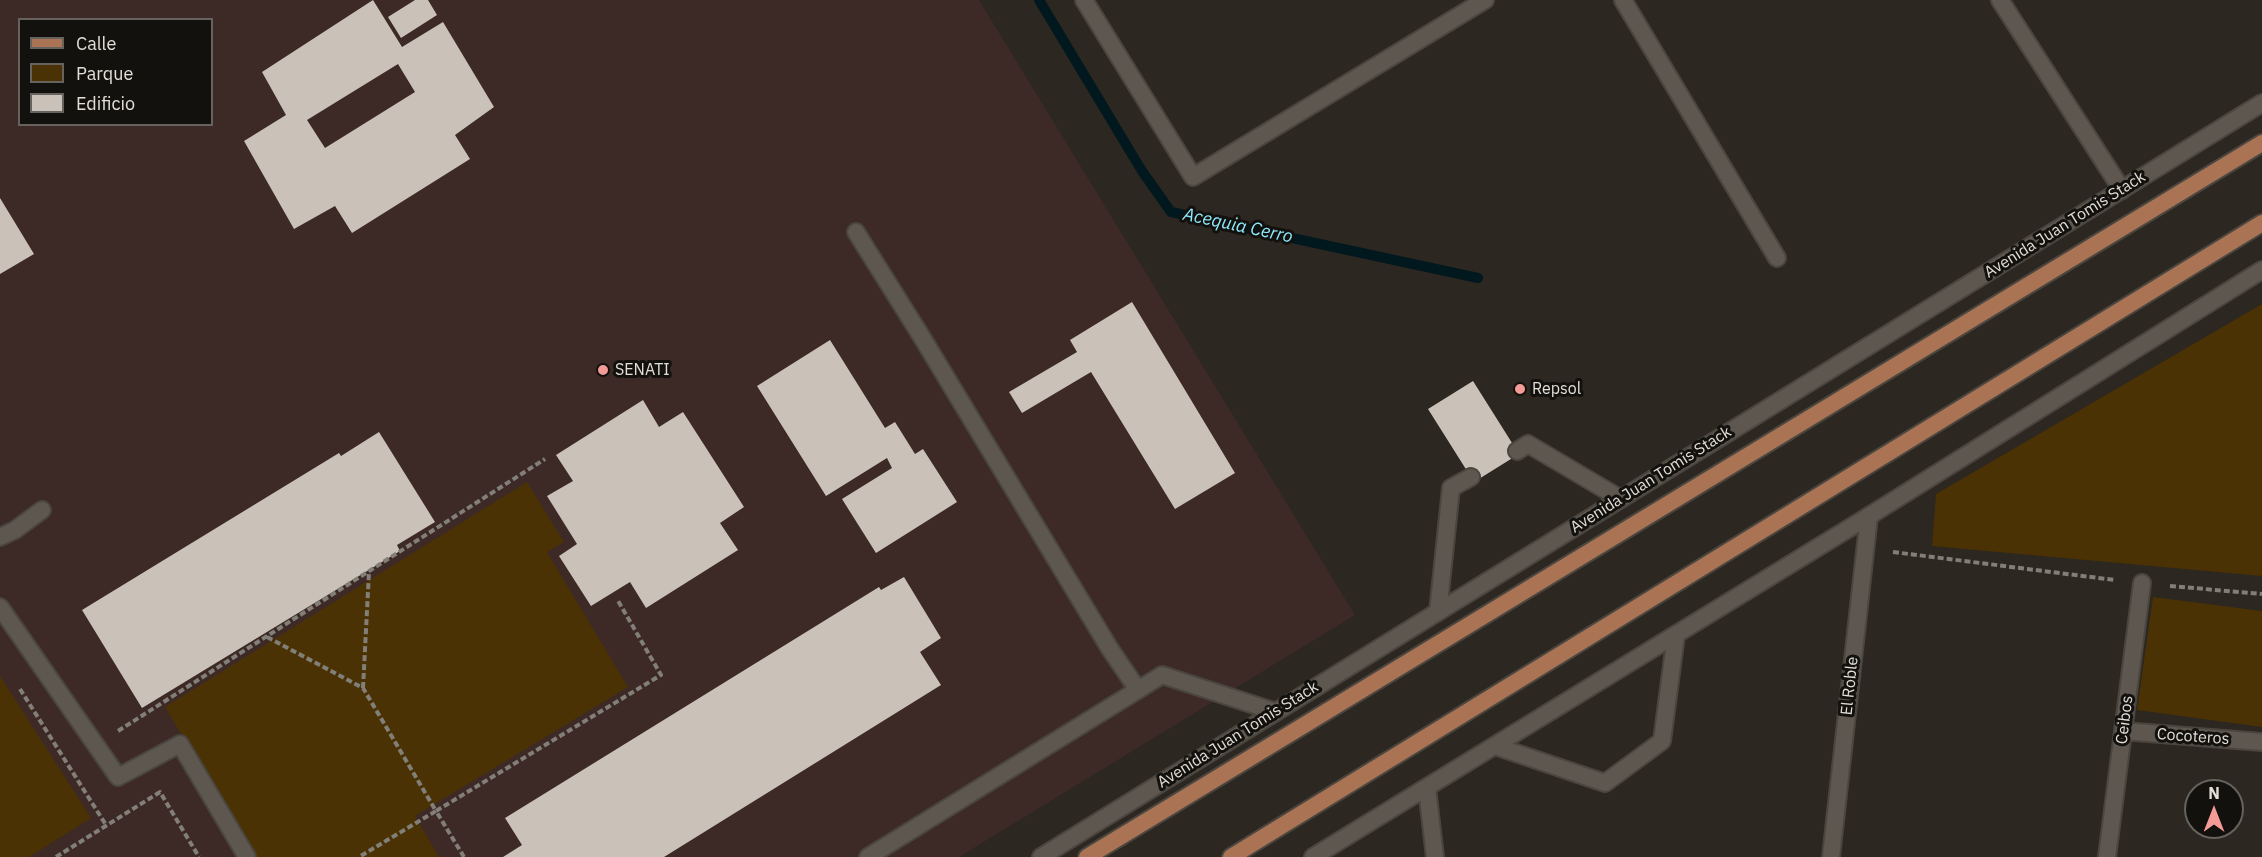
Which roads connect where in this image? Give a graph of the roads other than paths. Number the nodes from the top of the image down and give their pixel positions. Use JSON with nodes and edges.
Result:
{"nodes":[{"id":1,"x":1084,"y":0,"type":"edge"},
{"id":2,"x":1485,"y":0,"type":"edge"},
{"id":3,"x":1623,"y":0,"type":"edge"},
{"id":4,"x":2000,"y":0,"type":"edge"},
{"id":5,"x":2262,"y":104,"type":"edge"},
{"id":6,"x":2262,"y":143,"type":"edge"},
{"id":7,"x":2122,"y":190,"type":"junction"},
{"id":8,"x":2262,"y":223,"type":"edge"},
{"id":9,"x":856,"y":232,"type":"dead end"},
{"id":10,"x":1777,"y":258,"type":"dead end"},
{"id":11,"x":2262,"y":270,"type":"edge"},
{"id":12,"x":1517,"y":451,"type":"dead end"},
{"id":13,"x":1471,"y":477,"type":"dead end"},
{"id":14,"x":1621,"y":499,"type":"junction"},
{"id":15,"x":42,"y":510,"type":"dead end"},
{"id":16,"x":1869,"y":516,"type":"junction"},
{"id":17,"x":0,"y":537,"type":"edge"},
{"id":18,"x":2142,"y":583,"type":"road end"},
{"id":19,"x":0,"y":607,"type":"edge"},
{"id":20,"x":1438,"y":612,"type":"junction"},
{"id":21,"x":1676,"y":635,"type":"junction"},
{"id":22,"x":1138,"y":690,"type":"junction"},
{"id":23,"x":1276,"y":712,"type":"junction"},
{"id":24,"x":2123,"y":731,"type":"junction"},
{"id":25,"x":2262,"y":742,"type":"edge"},
{"id":26,"x":1495,"y":746,"type":"junction"},
{"id":27,"x":1427,"y":788,"type":"junction"},
{"id":28,"x":247,"y":857,"type":"edge"},
{"id":29,"x":868,"y":857,"type":"edge"},
{"id":30,"x":1041,"y":857,"type":"edge"},
{"id":31,"x":1087,"y":857,"type":"edge"},
{"id":32,"x":1231,"y":857,"type":"edge"},
{"id":33,"x":1313,"y":857,"type":"edge"},
{"id":34,"x":1435,"y":857,"type":"edge"},
{"id":35,"x":1831,"y":857,"type":"edge"},
{"id":36,"x":2108,"y":857,"type":"edge"}],
"edges":[{"from":1,"to":2,"type":"street"},
{"from":3,"to":10,"type":"street"},
{"from":4,"to":7,"type":"street"},
{"from":5,"to":7,"type":"street","name":"Avenida Juan Tomis Stack"},
{"from":6,"to":31,"type":"main road","name":"Avenida Juan Tomis Stack"},
{"from":7,"to":14,"type":"street","name":"Avenida Juan Tomis Stack"},
{"from":8,"to":32,"type":"main road"},
{"from":9,"to":22,"type":"street"},
{"from":11,"to":16,"type":"street"},
{"from":12,"to":14,"type":"street"},
{"from":13,"to":20,"type":"street"},
{"from":14,"to":20,"type":"street","name":"Avenida Juan Tomis Stack"},
{"from":15,"to":17,"type":"street"},
{"from":16,"to":21,"type":"street"},
{"from":16,"to":35,"type":"street","name":"El Roble"},
{"from":18,"to":24,"type":"street","name":"Ceibos"},
{"from":19,"to":28,"type":"street"},
{"from":20,"to":23,"type":"street","name":"Avenida Juan Tomis Stack"},
{"from":21,"to":26,"type":"street"},
{"from":21,"to":26,"type":"street"},
{"from":22,"to":23,"type":"street"},
{"from":22,"to":29,"type":"street"},
{"from":23,"to":30,"type":"street","name":"Avenida Juan Tomis Stack"},
{"from":24,"to":25,"type":"street","name":"Cocoteros"},
{"from":24,"to":36,"type":"street","name":"Ceibos"},
{"from":26,"to":27,"type":"street"},
{"from":27,"to":33,"type":"street"},
{"from":27,"to":34,"type":"street"}]}
